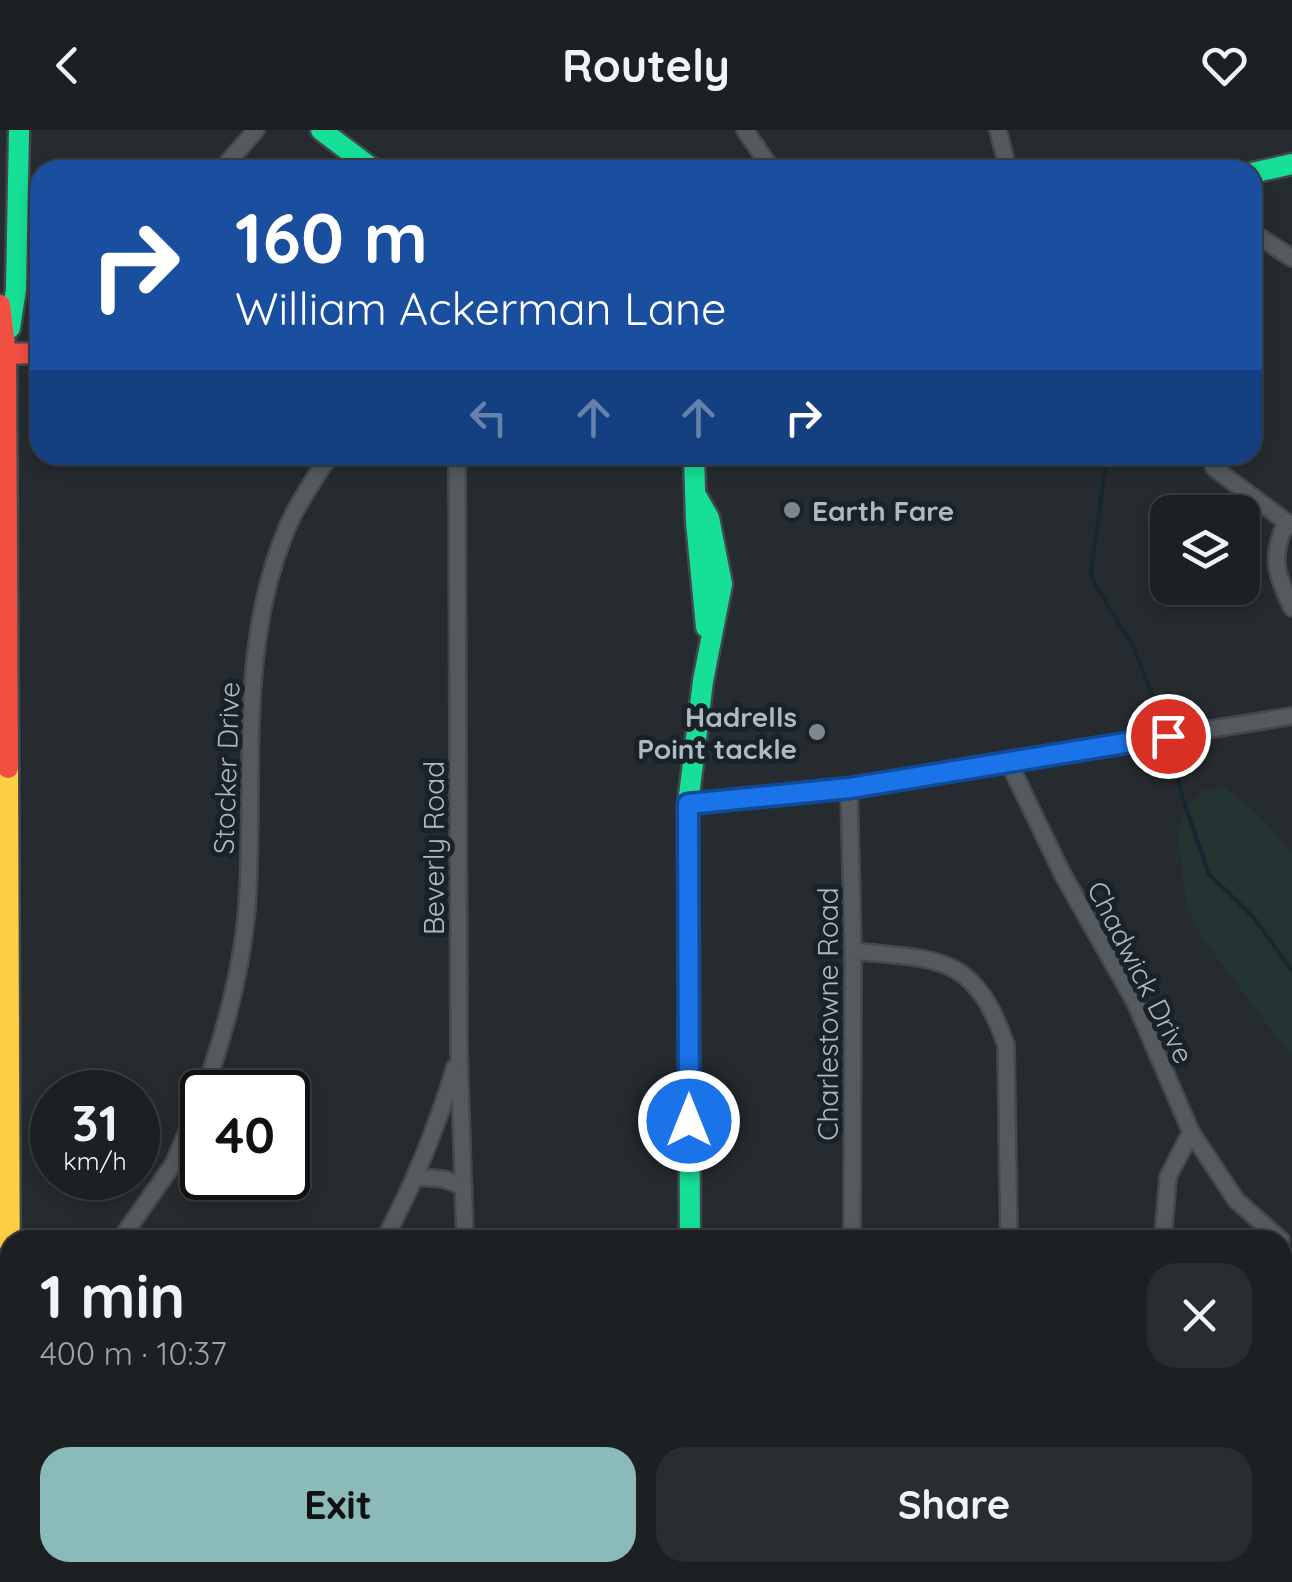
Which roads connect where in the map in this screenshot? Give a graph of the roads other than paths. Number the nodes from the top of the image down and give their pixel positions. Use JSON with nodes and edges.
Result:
{"nodes":[{"id":1,"x":19,"y":130,"type":"edge"},
{"id":2,"x":256,"y":130,"type":"edge"},
{"id":3,"x":321,"y":130,"type":"edge"},
{"id":4,"x":745,"y":130,"type":"edge"},
{"id":5,"x":998,"y":130,"type":"edge"},
{"id":6,"x":230,"y":160,"type":"edge"},
{"id":7,"x":361,"y":160,"type":"edge"},
{"id":8,"x":765,"y":160,"type":"edge"},
{"id":9,"x":1006,"y":160,"type":"edge"},
{"id":10,"x":1292,"y":164,"type":"edge"},
{"id":11,"x":1262,"y":170,"type":"edge"},
{"id":12,"x":1262,"y":238,"type":"edge"},
{"id":13,"x":1292,"y":258,"type":"edge"},
{"id":14,"x":0,"y":305,"type":"edge"},
{"id":15,"x":30,"y":353,"type":"edge"},
{"id":16,"x":3,"y":354,"type":"edge"},
{"id":17,"x":324,"y":465,"type":"edge"},
{"id":18,"x":456,"y":465,"type":"edge"},
{"id":19,"x":695,"y":465,"type":"edge"},
{"id":20,"x":1214,"y":468,"type":"dead end"},
{"id":21,"x":697,"y":497,"type":"junction"},
{"id":22,"x":1289,"y":524,"type":"edge"},
{"id":23,"x":1292,"y":608,"type":"edge"},
{"id":24,"x":3,"y":614,"type":"edge"},
{"id":25,"x":707,"y":656,"type":"junction"},
{"id":26,"x":1292,"y":716,"type":"edge"},
{"id":27,"x":1009,"y":763,"type":"junction"},
{"id":28,"x":850,"y":788,"type":"junction"},
{"id":29,"x":688,"y":804,"type":"junction"},
{"id":30,"x":853,"y":951,"type":"junction"},
{"id":31,"x":459,"y":1054,"type":"junction"},
{"id":32,"x":212,"y":1070,"type":"edge"},
{"id":33,"x":1191,"y":1132,"type":"junction"},
{"id":34,"x":180,"y":1149,"type":"edge"},
{"id":35,"x":416,"y":1178,"type":"junction"},
{"id":36,"x":464,"y":1187,"type":"junction"},
{"id":37,"x":9,"y":1230,"type":"edge"},
{"id":38,"x":127,"y":1230,"type":"edge"},
{"id":39,"x":389,"y":1230,"type":"edge"},
{"id":40,"x":465,"y":1230,"type":"edge"},
{"id":41,"x":690,"y":1230,"type":"edge"},
{"id":42,"x":852,"y":1230,"type":"edge"},
{"id":43,"x":1010,"y":1230,"type":"edge"},
{"id":44,"x":1164,"y":1230,"type":"edge"},
{"id":45,"x":1270,"y":1230,"type":"edge"}],
"edges":[{"from":1,"to":16,"type":"main road"},
{"from":2,"to":6,"type":"street"},
{"from":3,"to":7,"type":"main road"},
{"from":4,"to":8,"type":"street"},
{"from":5,"to":9,"type":"street"},
{"from":10,"to":11,"type":"main road"},
{"from":12,"to":13,"type":"street"},
{"from":14,"to":16,"type":"main road"},
{"from":15,"to":16,"type":"main road"},
{"from":16,"to":24,"type":"main road"},
{"from":17,"to":32,"type":"street","name":"Stocker Drive"},
{"from":18,"to":31,"type":"street","name":"Beverly Road"},
{"from":19,"to":21,"type":"main road"},
{"from":20,"to":22,"type":"street"},
{"from":21,"to":25,"type":"main road"},
{"from":21,"to":25,"type":"main road"},
{"from":22,"to":23,"type":"street"},
{"from":24,"to":37,"type":"main road"},
{"from":25,"to":29,"type":"main road"},
{"from":26,"to":27,"type":"street"},
{"from":27,"to":28,"type":"street"},
{"from":27,"to":33,"type":"street","name":"Chadwick Drive"},
{"from":28,"to":29,"type":"street"},
{"from":28,"to":30,"type":"street","name":"Charlestowne Road"},
{"from":29,"to":41,"type":"main road"},
{"from":30,"to":42,"type":"street","name":"Charlestowne Road"},
{"from":30,"to":43,"type":"street"},
{"from":31,"to":35,"type":"street"},
{"from":31,"to":36,"type":"street","name":"Beverly Road"},
{"from":33,"to":44,"type":"street"},
{"from":33,"to":45,"type":"street","name":"Chadwick Drive"},
{"from":34,"to":38,"type":"street","name":"Stocker Drive"},
{"from":35,"to":36,"type":"street"},
{"from":35,"to":39,"type":"street"},
{"from":36,"to":40,"type":"street","name":"Beverly Road"}]}
